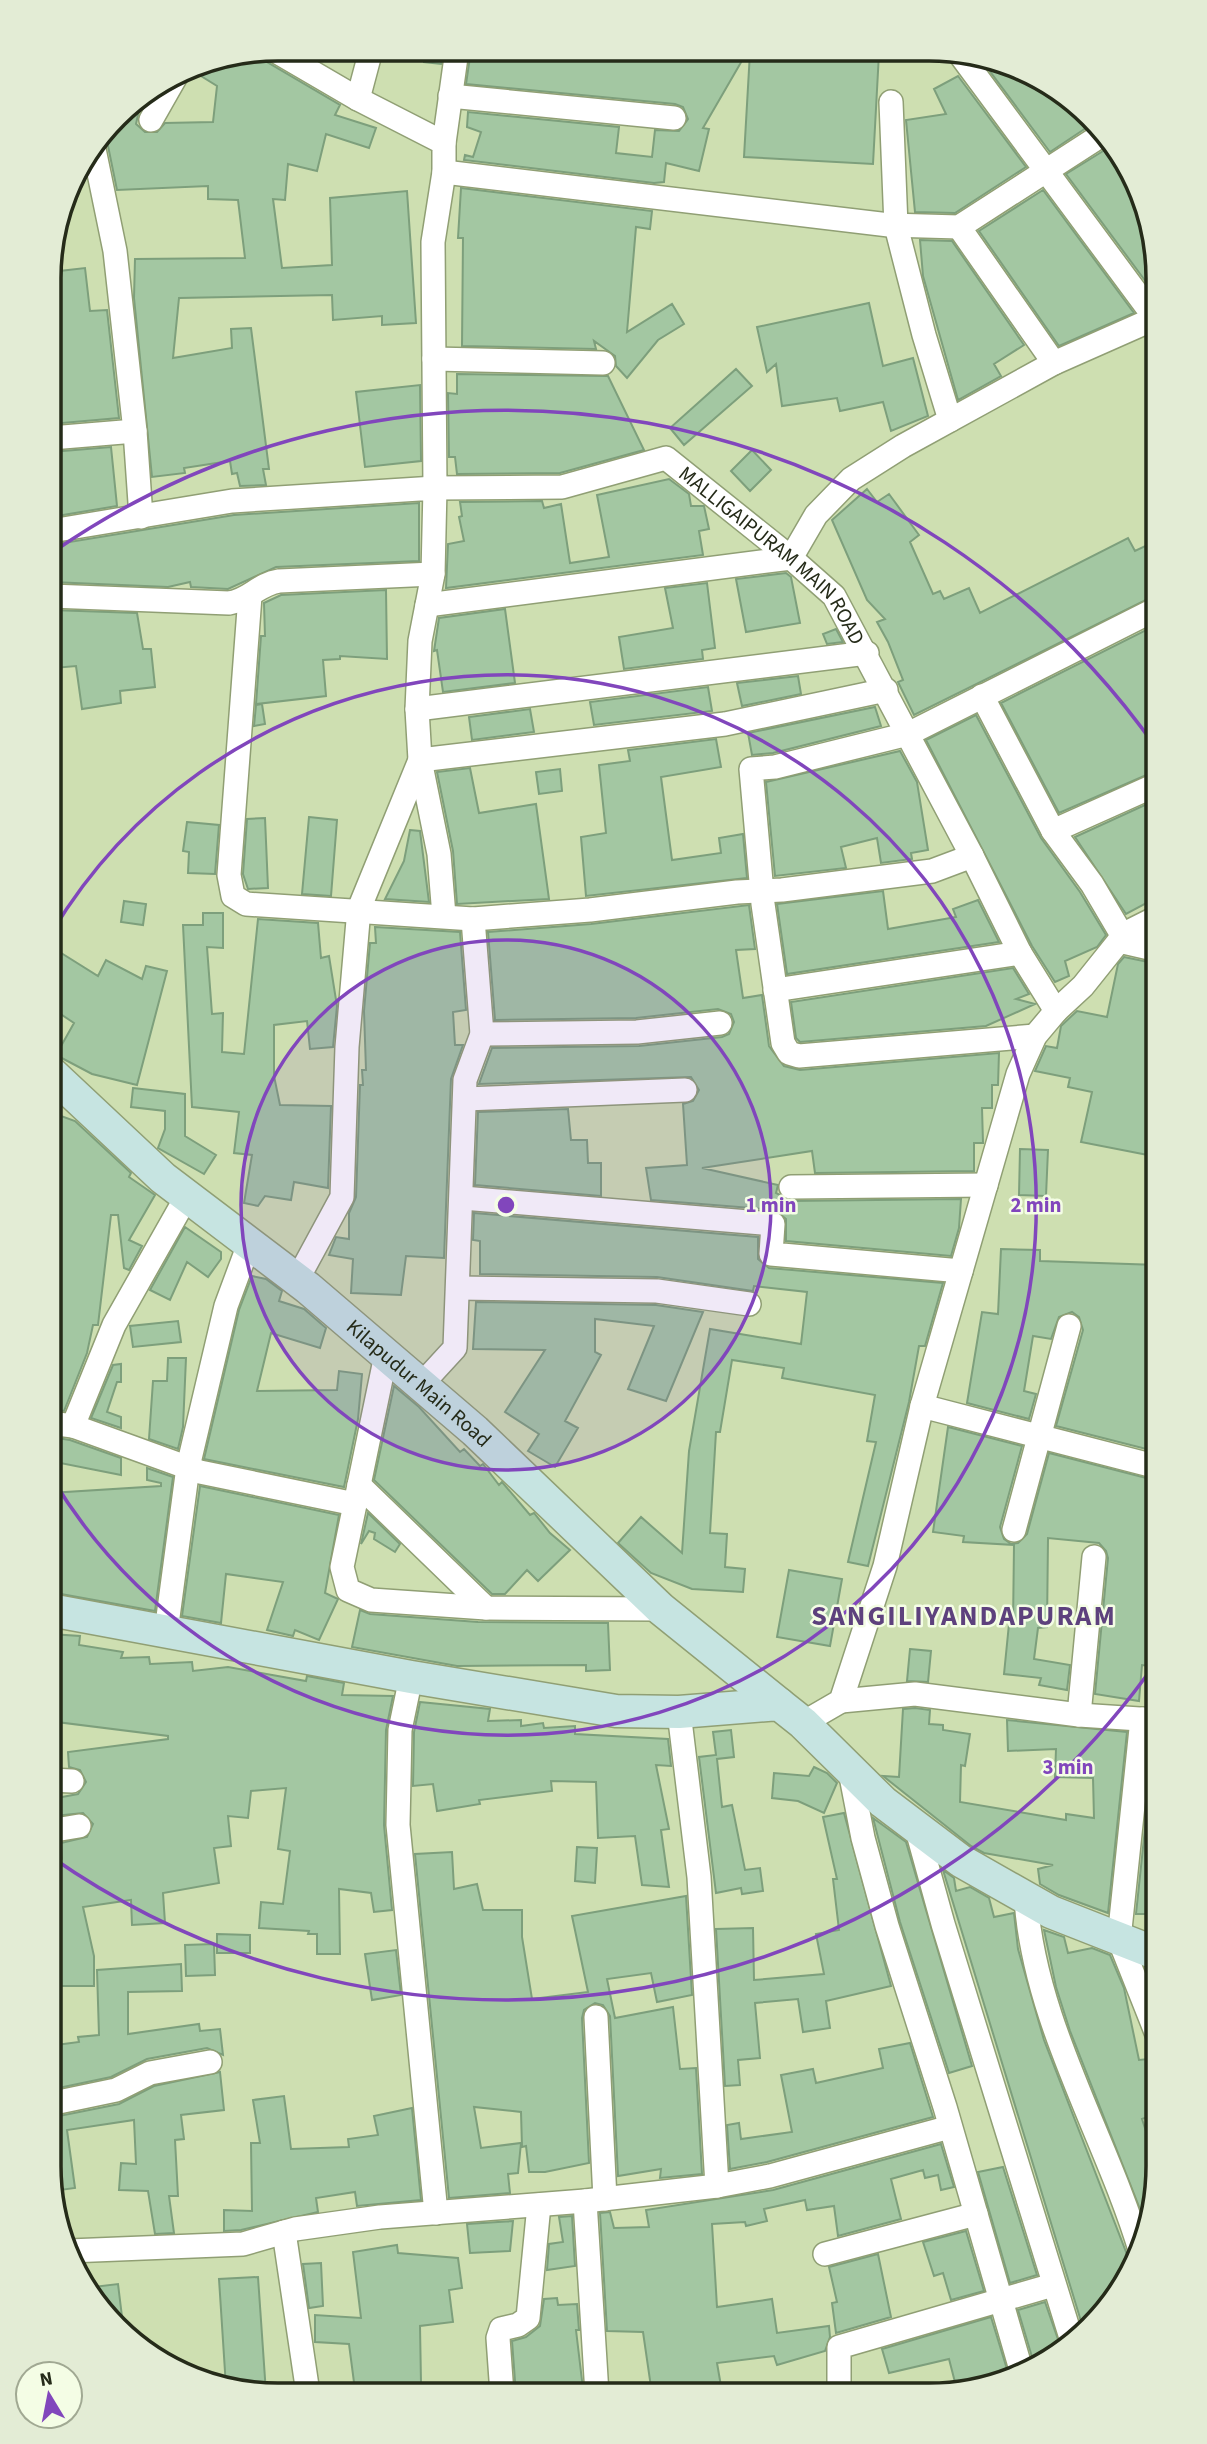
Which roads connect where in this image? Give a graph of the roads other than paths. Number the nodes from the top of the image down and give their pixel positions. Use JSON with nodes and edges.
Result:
{"nodes":[{"id":1,"x":294,"y":62,"type":"edge"},
{"id":2,"x":368,"y":62,"type":"edge"},
{"id":3,"x":455,"y":62,"type":"edge"},
{"id":4,"x":967,"y":64,"type":"edge"},
{"id":5,"x":167,"y":92,"type":"edge"},
{"id":6,"x":450,"y":96,"type":"junction"},
{"id":7,"x":358,"y":99,"type":"junction"},
{"id":8,"x":891,"y":102,"type":"dead end"},
{"id":9,"x":674,"y":118,"type":"dead end"},
{"id":10,"x":151,"y":120,"type":"dead end"},
{"id":11,"x":1095,"y":139,"type":"edge"},
{"id":12,"x":444,"y":143,"type":"junction"},
{"id":13,"x":96,"y":161,"type":"edge"},
{"id":14,"x":444,"y":172,"type":"junction"},
{"id":15,"x":1044,"y":173,"type":"junction"},
{"id":16,"x":896,"y":226,"type":"junction"},
{"id":17,"x":959,"y":227,"type":"junction"},
{"id":18,"x":1146,"y":304,"type":"edge"},
{"id":19,"x":1146,"y":322,"type":"edge"},
{"id":20,"x":434,"y":359,"type":"junction"},
{"id":21,"x":603,"y":363,"type":"dead end"},
{"id":22,"x":1054,"y":363,"type":"junction"},
{"id":23,"x":950,"y":420,"type":"junction"},
{"id":24,"x":135,"y":431,"type":"junction"},
{"id":25,"x":62,"y":437,"type":"edge"},
{"id":26,"x":435,"y":488,"type":"junction"},
{"id":27,"x":141,"y":517,"type":"junction"},
{"id":28,"x":62,"y":529,"type":"edge"},
{"id":29,"x":792,"y":558,"type":"junction"},
{"id":30,"x":433,"y":573,"type":"junction"},
{"id":31,"x":62,"y":596,"type":"edge"},
{"id":32,"x":250,"y":596,"type":"junction"},
{"id":33,"x":427,"y":606,"type":"junction"},
{"id":34,"x":1146,"y":614,"type":"edge"},
{"id":35,"x":867,"y":653,"type":"junction"},
{"id":36,"x":886,"y":690,"type":"junction"},
{"id":37,"x":982,"y":696,"type":"junction"},
{"id":38,"x":416,"y":709,"type":"junction"},
{"id":39,"x":908,"y":734,"type":"junction"},
{"id":40,"x":420,"y":760,"type":"junction"},
{"id":41,"x":1146,"y":789,"type":"edge"},
{"id":42,"x":1054,"y":831,"type":"junction"},
{"id":43,"x":972,"y":856,"type":"junction"},
{"id":44,"x":762,"y":891,"type":"junction"},
{"id":45,"x":359,"y":909,"type":"junction"},
{"id":46,"x":444,"y":916,"type":"junction"},
{"id":47,"x":473,"y":919,"type":"junction"},
{"id":48,"x":1146,"y":924,"type":"edge"},
{"id":49,"x":1121,"y":938,"type":"junction"},
{"id":50,"x":1146,"y":946,"type":"edge"},
{"id":51,"x":1020,"y":953,"type":"junction"},
{"id":52,"x":775,"y":990,"type":"junction"},
{"id":53,"x":1056,"y":1011,"type":"junction"},
{"id":54,"x":720,"y":1023,"type":"dead end"},
{"id":55,"x":482,"y":1034,"type":"junction"},
{"id":56,"x":1035,"y":1037,"type":"junction"},
{"id":57,"x":62,"y":1090,"type":"edge"},
{"id":58,"x":685,"y":1090,"type":"dead end"},
{"id":59,"x":465,"y":1099,"type":"junction"},
{"id":60,"x":986,"y":1185,"type":"junction"},
{"id":61,"x":791,"y":1187,"type":"dead end"},
{"id":62,"x":187,"y":1196,"type":"junction"},
{"id":63,"x":463,"y":1198,"type":"junction"},
{"id":64,"x":249,"y":1244,"type":"junction"},
{"id":65,"x":961,"y":1271,"type":"junction"},
{"id":66,"x":297,"y":1280,"type":"junction"},
{"id":67,"x":458,"y":1288,"type":"junction"},
{"id":68,"x":749,"y":1304,"type":"dead end"},
{"id":69,"x":1069,"y":1326,"type":"dead end"},
{"id":70,"x":386,"y":1355,"type":"junction"},
{"id":71,"x":421,"y":1385,"type":"junction"},
{"id":72,"x":922,"y":1406,"type":"junction"},
{"id":73,"x":61,"y":1424,"type":"edge"},
{"id":74,"x":73,"y":1426,"type":"junction"},
{"id":75,"x":1039,"y":1436,"type":"junction"},
{"id":76,"x":1145,"y":1463,"type":"edge"},
{"id":77,"x":188,"y":1467,"type":"junction"},
{"id":78,"x":357,"y":1495,"type":"junction"},
{"id":79,"x":1014,"y":1530,"type":"dead end"},
{"id":80,"x":1094,"y":1557,"type":"dead end"},
{"id":81,"x":486,"y":1608,"type":"junction"},
{"id":82,"x":661,"y":1609,"type":"junction"},
{"id":83,"x":61,"y":1612,"type":"edge"},
{"id":84,"x":166,"y":1632,"type":"junction"},
{"id":85,"x":411,"y":1678,"type":"junction"},
{"id":86,"x":841,"y":1700,"type":"junction"},
{"id":87,"x":679,"y":1712,"type":"junction"},
{"id":88,"x":791,"y":1713,"type":"junction"},
{"id":89,"x":1079,"y":1715,"type":"junction"},
{"id":90,"x":1145,"y":1720,"type":"edge"},
{"id":91,"x":1145,"y":1754,"type":"edge"},
{"id":92,"x":850,"y":1772,"type":"junction"},
{"id":93,"x":79,"y":1826,"type":"dead end"},
{"id":94,"x":61,"y":1829,"type":"edge"},
{"id":95,"x":917,"y":1830,"type":"junction"},
{"id":96,"x":1026,"y":1900,"type":"junction"},
{"id":97,"x":1119,"y":1939,"type":"junction"},
{"id":98,"x":1145,"y":1949,"type":"edge"},
{"id":99,"x":1145,"y":2006,"type":"edge"},
{"id":100,"x":596,"y":2017,"type":"dead end"},
{"id":101,"x":210,"y":2062,"type":"dead end"},
{"id":102,"x":61,"y":2101,"type":"edge"},
{"id":103,"x":950,"y":2127,"type":"junction"},
{"id":104,"x":717,"y":2186,"type":"junction"},
{"id":105,"x":595,"y":2200,"type":"junction"},
{"id":106,"x":539,"y":2205,"type":"junction"},
{"id":107,"x":436,"y":2213,"type":"junction"},
{"id":108,"x":976,"y":2214,"type":"junction"},
{"id":109,"x":285,"y":2232,"type":"junction"},
{"id":110,"x":1135,"y":2233,"type":"edge"},
{"id":111,"x":79,"y":2251,"type":"edge"},
{"id":112,"x":825,"y":2254,"type":"dead end"},
{"id":113,"x":1053,"y":2285,"type":"junction"},
{"id":114,"x":1002,"y":2300,"type":"junction"},
{"id":115,"x":1069,"y":2331,"type":"edge"},
{"id":116,"x":1019,"y":2362,"type":"edge"},
{"id":117,"x":308,"y":2383,"type":"edge"},
{"id":118,"x":501,"y":2383,"type":"edge"},
{"id":119,"x":597,"y":2383,"type":"edge"},
{"id":120,"x":839,"y":2383,"type":"edge"}],
"edges":[{"from":1,"to":7,"type":"street"},
{"from":2,"to":7,"type":"street"},
{"from":3,"to":6,"type":"street"},
{"from":4,"to":15,"type":"street"},
{"from":5,"to":10,"type":"street"},
{"from":6,"to":9,"type":"street"},
{"from":6,"to":12,"type":"street"},
{"from":7,"to":12,"type":"street"},
{"from":8,"to":16,"type":"street"},
{"from":11,"to":15,"type":"street"},
{"from":12,"to":14,"type":"street"},
{"from":13,"to":24,"type":"street"},
{"from":14,"to":16,"type":"street"},
{"from":14,"to":20,"type":"street"},
{"from":15,"to":17,"type":"street"},
{"from":15,"to":18,"type":"street"},
{"from":16,"to":17,"type":"street"},
{"from":16,"to":23,"type":"street"},
{"from":17,"to":22,"type":"street"},
{"from":19,"to":22,"type":"street"},
{"from":20,"to":21,"type":"street"},
{"from":20,"to":26,"type":"street"},
{"from":22,"to":23,"type":"street"},
{"from":23,"to":29,"type":"street"},
{"from":24,"to":25,"type":"street"},
{"from":24,"to":27,"type":"street"},
{"from":26,"to":27,"type":"street"},
{"from":26,"to":29,"type":"street","name":"MALLIGAIPURAM MAIN ROAD"},
{"from":26,"to":30,"type":"street"},
{"from":27,"to":28,"type":"street"},
{"from":29,"to":33,"type":"street"},
{"from":29,"to":35,"type":"street","name":"MALLIGAIPURAM MAIN ROAD"},
{"from":30,"to":32,"type":"street"},
{"from":30,"to":33,"type":"street"},
{"from":31,"to":32,"type":"street"},
{"from":32,"to":45,"type":"street"},
{"from":33,"to":38,"type":"street"},
{"from":34,"to":37,"type":"street"},
{"from":35,"to":36,"type":"street","name":"MALLIGAIPURAM MAIN ROAD"},
{"from":35,"to":38,"type":"street"},
{"from":36,"to":39,"type":"street","name":"MALLIGAIPURAM MAIN ROAD"},
{"from":36,"to":40,"type":"street"},
{"from":37,"to":39,"type":"street"},
{"from":37,"to":42,"type":"street"},
{"from":38,"to":40,"type":"street"},
{"from":39,"to":43,"type":"street","name":"MALLIGAIPURAM MAIN ROAD"},
{"from":39,"to":44,"type":"street"},
{"from":40,"to":45,"type":"street"},
{"from":40,"to":46,"type":"street"},
{"from":41,"to":42,"type":"street"},
{"from":42,"to":49,"type":"street"},
{"from":43,"to":44,"type":"street"},
{"from":43,"to":51,"type":"street","name":"MALLIGAIPURAM MAIN ROAD"},
{"from":44,"to":47,"type":"street"},
{"from":44,"to":52,"type":"street"},
{"from":45,"to":46,"type":"street"},
{"from":45,"to":66,"type":"street"},
{"from":46,"to":47,"type":"street"},
{"from":47,"to":55,"type":"street"},
{"from":48,"to":49,"type":"street"},
{"from":49,"to":50,"type":"street"},
{"from":49,"to":53,"type":"street"},
{"from":51,"to":52,"type":"street"},
{"from":51,"to":53,"type":"street","name":"MALLIGAIPURAM MAIN ROAD"},
{"from":52,"to":56,"type":"street"},
{"from":53,"to":56,"type":"street"},
{"from":54,"to":55,"type":"street"},
{"from":55,"to":59,"type":"street"},
{"from":56,"to":60,"type":"street"},
{"from":57,"to":62,"type":"main road","name":"Kilapudur Main Road"},
{"from":58,"to":59,"type":"street"},
{"from":59,"to":63,"type":"street"},
{"from":60,"to":61,"type":"street"},
{"from":60,"to":65,"type":"street"},
{"from":62,"to":64,"type":"main road","name":"Kilapudur Main Road"},
{"from":62,"to":74,"type":"street"},
{"from":63,"to":65,"type":"street"},
{"from":63,"to":67,"type":"street"},
{"from":64,"to":66,"type":"main road","name":"Kilapudur Main Road"},
{"from":64,"to":77,"type":"street"},
{"from":65,"to":72,"type":"street"},
{"from":66,"to":70,"type":"main road","name":"Kilapudur Main Road"},
{"from":67,"to":68,"type":"street"},
{"from":67,"to":71,"type":"street"},
{"from":69,"to":75,"type":"street"},
{"from":70,"to":71,"type":"main road","name":"Kilapudur Main Road"},
{"from":70,"to":78,"type":"street"},
{"from":71,"to":82,"type":"main road","name":"Kilapudur Main Road"},
{"from":72,"to":75,"type":"street"},
{"from":72,"to":86,"type":"street"},
{"from":73,"to":74,"type":"street"},
{"from":74,"to":77,"type":"street"},
{"from":75,"to":76,"type":"street"},
{"from":75,"to":79,"type":"street"},
{"from":77,"to":78,"type":"street"},
{"from":77,"to":84,"type":"street"},
{"from":78,"to":81,"type":"street"},
{"from":78,"to":81,"type":"street"},
{"from":80,"to":89,"type":"street"},
{"from":81,"to":82,"type":"street"},
{"from":82,"to":88,"type":"main road","name":"Kilapudur Main Road"},
{"from":83,"to":84,"type":"main road"},
{"from":84,"to":85,"type":"main road"},
{"from":85,"to":87,"type":"main road"},
{"from":85,"to":107,"type":"street"},
{"from":86,"to":88,"type":"street"},
{"from":86,"to":89,"type":"street"},
{"from":87,"to":88,"type":"main road"},
{"from":87,"to":104,"type":"street"},
{"from":88,"to":92,"type":"main road","name":"Kilapudur Main Road"},
{"from":89,"to":90,"type":"street"},
{"from":91,"to":97,"type":"street"},
{"from":92,"to":95,"type":"main road","name":"Kilapudur Main Road"},
{"from":92,"to":103,"type":"street"},
{"from":93,"to":94,"type":"street"},
{"from":95,"to":96,"type":"main road","name":"Kilapudur Main Road"},
{"from":95,"to":113,"type":"street"},
{"from":96,"to":97,"type":"main road","name":"Kilapudur Main Road"},
{"from":96,"to":110,"type":"street"},
{"from":97,"to":98,"type":"main road","name":"Kilapudur Main Road"},
{"from":97,"to":99,"type":"street"},
{"from":100,"to":105,"type":"street"},
{"from":101,"to":102,"type":"street"},
{"from":103,"to":104,"type":"street"},
{"from":103,"to":108,"type":"street"},
{"from":104,"to":105,"type":"street"},
{"from":105,"to":106,"type":"street"},
{"from":105,"to":119,"type":"street"},
{"from":106,"to":107,"type":"street"},
{"from":106,"to":118,"type":"street"},
{"from":107,"to":109,"type":"street"},
{"from":108,"to":112,"type":"street"},
{"from":108,"to":114,"type":"street"},
{"from":109,"to":111,"type":"street"},
{"from":109,"to":117,"type":"street"},
{"from":113,"to":114,"type":"street"},
{"from":113,"to":115,"type":"street"},
{"from":114,"to":116,"type":"street"},
{"from":114,"to":120,"type":"street"}]}
